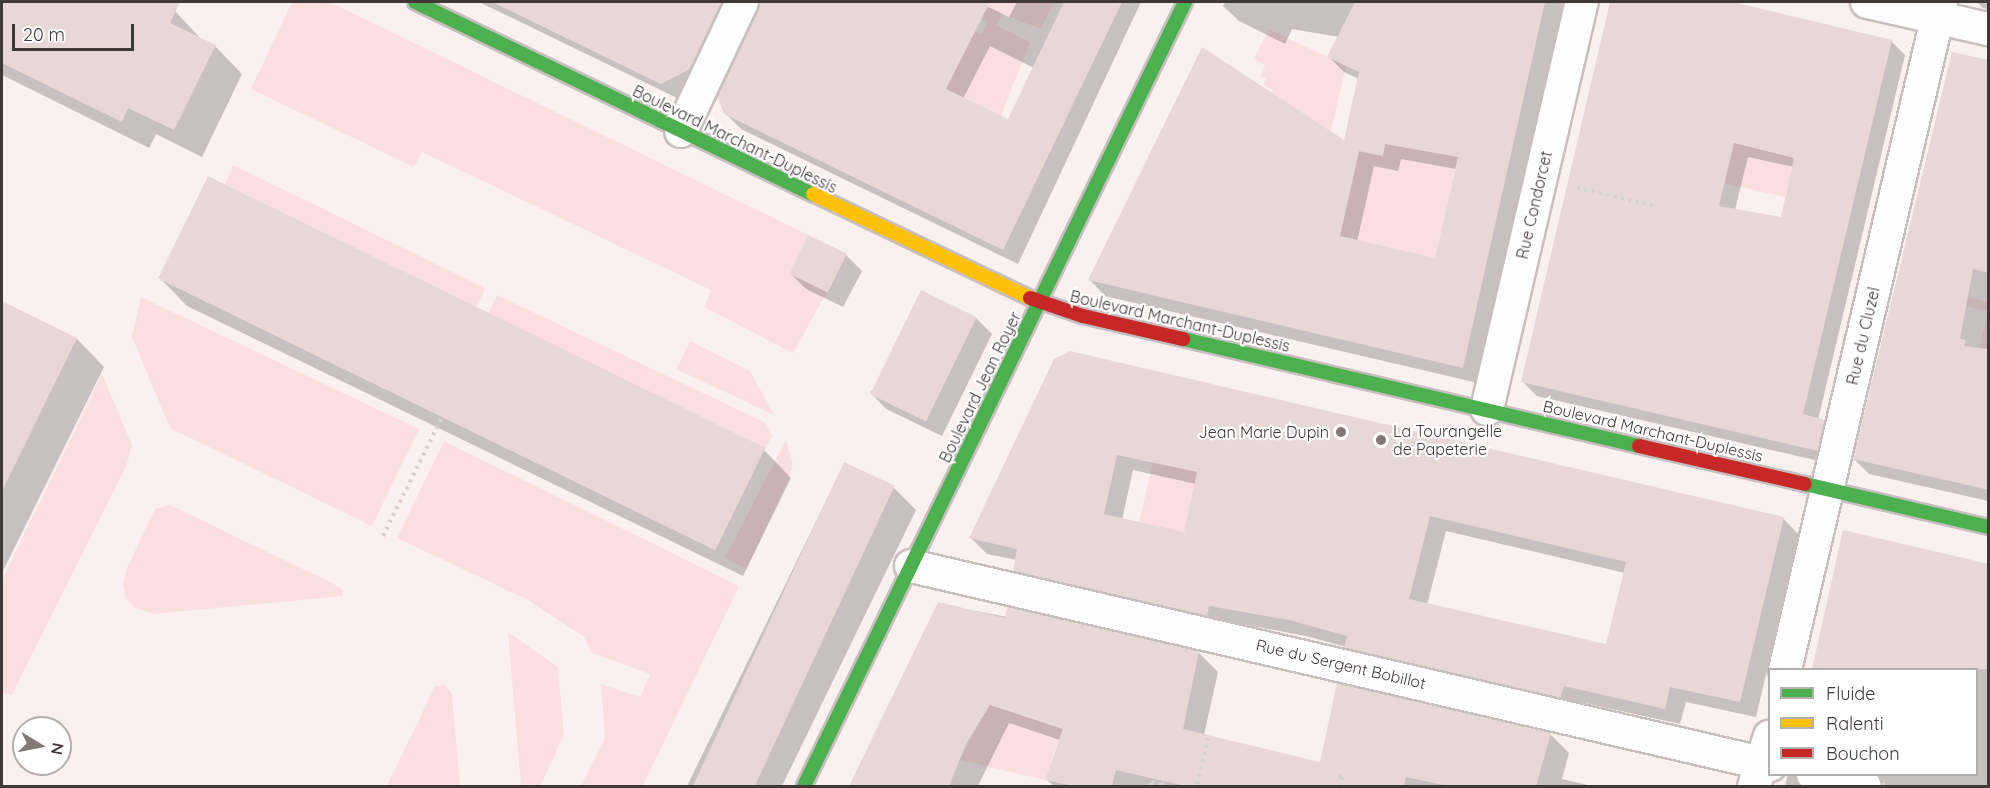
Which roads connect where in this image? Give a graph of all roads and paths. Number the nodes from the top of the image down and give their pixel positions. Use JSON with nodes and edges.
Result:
{"nodes":[{"id":1,"x":415,"y":2,"type":"edge"},
{"id":2,"x":742,"y":2,"type":"edge"},
{"id":3,"x":1185,"y":2,"type":"edge"},
{"id":4,"x":1582,"y":2,"type":"edge"},
{"id":5,"x":1867,"y":2,"type":"edge"},
{"id":6,"x":1939,"y":10,"type":"edge"},
{"id":7,"x":1989,"y":29,"type":"edge"},
{"id":8,"x":681,"y":131,"type":"junction"},
{"id":9,"x":1565,"y":186,"type":"dead end"},
{"id":10,"x":1656,"y":206,"type":"dead end"},
{"id":11,"x":1039,"y":302,"type":"junction"},
{"id":12,"x":1487,"y":409,"type":"junction"},
{"id":13,"x":442,"y":417,"type":"dead end"},
{"id":14,"x":1828,"y":490,"type":"junction"},
{"id":15,"x":1989,"y":527,"type":"edge"},
{"id":16,"x":383,"y":536,"type":"dead end"},
{"id":17,"x":911,"y":566,"type":"junction"},
{"id":18,"x":1785,"y":668,"type":"edge"},
{"id":19,"x":1208,"y":738,"type":"dead end"},
{"id":20,"x":1764,"y":762,"type":"edge"},
{"id":21,"x":1339,"y":776,"type":"dead end"},
{"id":22,"x":1822,"y":776,"type":"edge"},
{"id":23,"x":1164,"y":782,"type":"dead end"},
{"id":24,"x":1201,"y":785,"type":"dead end"},
{"id":25,"x":804,"y":786,"type":"edge"},
{"id":26,"x":1150,"y":786,"type":"edge"},
{"id":27,"x":1341,"y":786,"type":"edge"},
{"id":28,"x":1865,"y":786,"type":"edge"}],
"edges":[{"from":1,"to":8,"type":"street","name":"Boulevard Marchant-Duplessis"},
{"from":2,"to":8,"type":"street"},
{"from":3,"to":11,"type":"street","name":"Boulevard Jean Royer"},
{"from":4,"to":12,"type":"street","name":"Rue Condorcet"},
{"from":5,"to":6,"type":"street"},
{"from":6,"to":7,"type":"street"},
{"from":6,"to":14,"type":"street","name":"Rue du Cluzel"},
{"from":8,"to":11,"type":"street","name":"Boulevard Marchant-Duplessis"},
{"from":9,"to":10,"type":"path"},
{"from":11,"to":12,"type":"street","name":"Boulevard Marchant-Duplessis"},
{"from":11,"to":17,"type":"street","name":"Boulevard Jean Royer"},
{"from":12,"to":14,"type":"street","name":"Boulevard Marchant-Duplessis"},
{"from":13,"to":16,"type":"path"},
{"from":14,"to":15,"type":"street","name":"Boulevard Marchant-Duplessis"},
{"from":14,"to":18,"type":"street","name":"Rue du Cluzel"},
{"from":17,"to":20,"type":"street","name":"Rue du Sergent Bobillot"},
{"from":17,"to":25,"type":"street","name":"Boulevard Jean Royer"},
{"from":19,"to":24,"type":"path"},
{"from":21,"to":27,"type":"path"},
{"from":22,"to":28,"type":"street"},
{"from":23,"to":26,"type":"path"}]}
